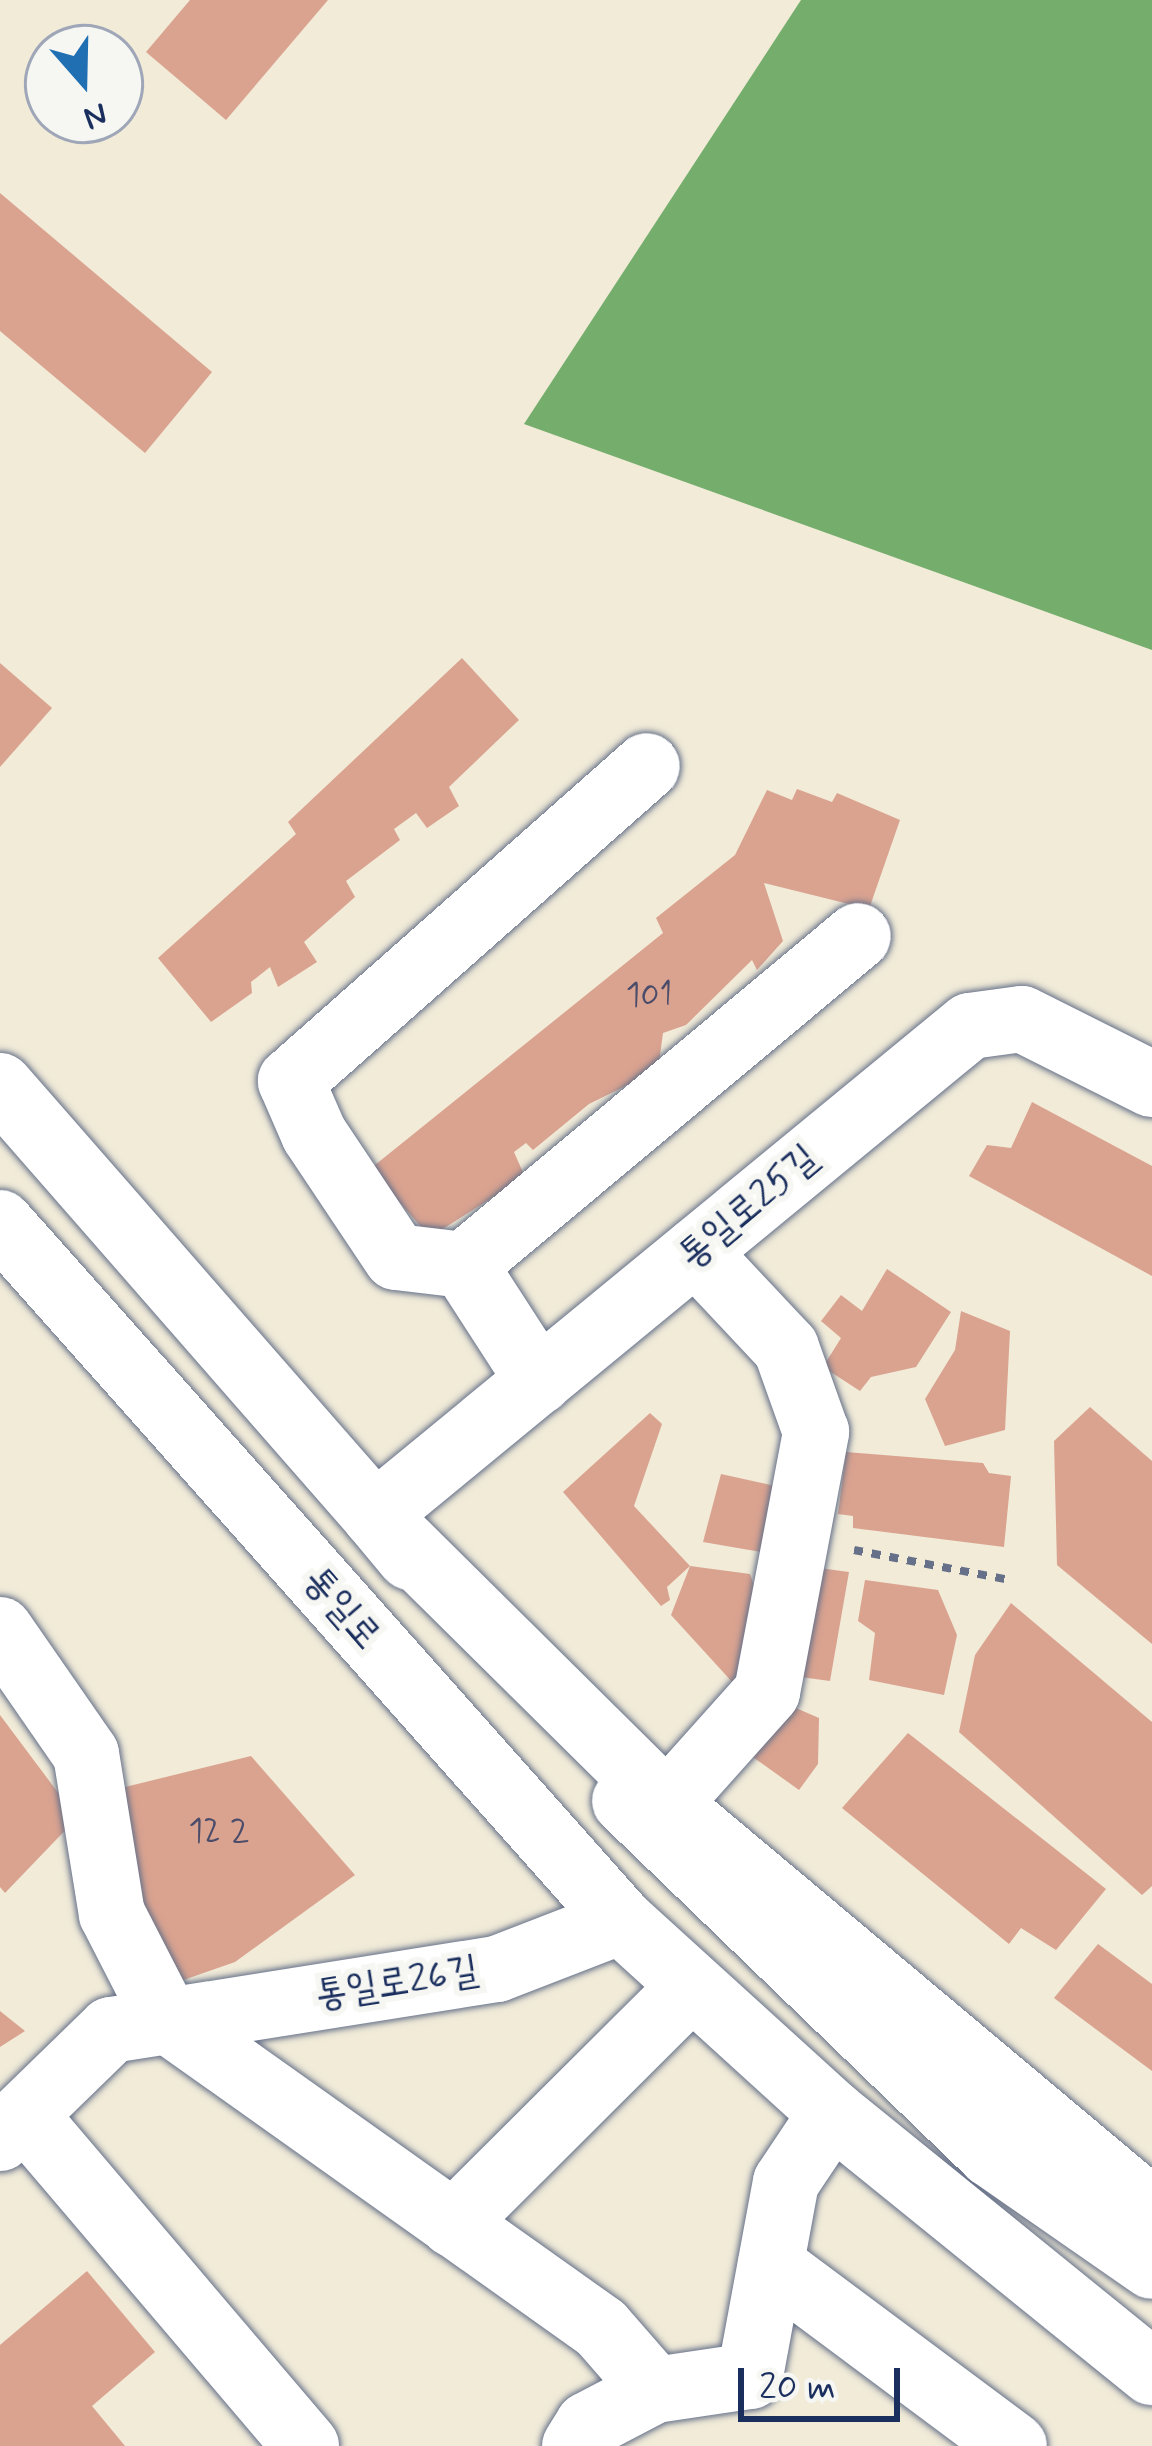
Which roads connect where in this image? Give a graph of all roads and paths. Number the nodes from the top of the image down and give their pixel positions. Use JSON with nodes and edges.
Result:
{"nodes":[{"id":1,"x":647,"y":766,"type":"dead end"},
{"id":2,"x":858,"y":936,"type":"dead end"},
{"id":3,"x":1152,"y":1084,"type":"edge"},
{"id":4,"x":0,"y":1086,"type":"edge"},
{"id":5,"x":6,"y":1222,"type":"edge"},
{"id":6,"x":696,"y":1252,"type":"junction"},
{"id":7,"x":464,"y":1265,"type":"junction"},
{"id":8,"x":539,"y":1382,"type":"junction"},
{"id":9,"x":375,"y":1515,"type":"junction"},
{"id":10,"x":800,"y":1540,"type":"junction"},
{"id":11,"x":309,"y":1572,"type":"junction"},
{"id":12,"x":1005,"y":1579,"type":"dead end"},
{"id":13,"x":0,"y":1630,"type":"edge"},
{"id":14,"x":667,"y":1804,"type":"junction"},
{"id":15,"x":621,"y":1921,"type":"junction"},
{"id":16,"x":692,"y":1987,"type":"junction"},
{"id":17,"x":166,"y":2019,"type":"junction"},
{"id":18,"x":848,"y":2124,"type":"junction"},
{"id":19,"x":13,"y":2127,"type":"edge"},
{"id":20,"x":1152,"y":2211,"type":"edge"},
{"id":21,"x":453,"y":2224,"type":"junction"},
{"id":22,"x":771,"y":2265,"type":"junction"},
{"id":23,"x":1152,"y":2266,"type":"edge"},
{"id":24,"x":1152,"y":2306,"type":"edge"},
{"id":25,"x":1152,"y":2372,"type":"edge"},
{"id":26,"x":655,"y":2390,"type":"junction"},
{"id":27,"x":306,"y":2446,"type":"edge"},
{"id":28,"x":574,"y":2446,"type":"edge"},
{"id":29,"x":1014,"y":2446,"type":"edge"}],
"edges":[{"from":1,"to":7,"type":"street"},
{"from":2,"to":7,"type":"street"},
{"from":3,"to":6,"type":"street","name":"통일로25길"},
{"from":4,"to":9,"type":"street"},
{"from":5,"to":11,"type":"street","name":"통일로"},
{"from":6,"to":8,"type":"street","name":"통일로25길"},
{"from":6,"to":10,"type":"street"},
{"from":7,"to":8,"type":"street"},
{"from":8,"to":9,"type":"street","name":"통일로25길"},
{"from":9,"to":11,"type":"street","name":"통일로25길"},
{"from":9,"to":14,"type":"street"},
{"from":9,"to":23,"type":"street"},
{"from":10,"to":12,"type":"path"},
{"from":10,"to":14,"type":"street"},
{"from":11,"to":15,"type":"street","name":"통일로"},
{"from":13,"to":17,"type":"street"},
{"from":14,"to":20,"type":"street"},
{"from":15,"to":16,"type":"street","name":"통일로"},
{"from":15,"to":17,"type":"street","name":"통일로26길"},
{"from":16,"to":18,"type":"street","name":"통일로"},
{"from":16,"to":21,"type":"street"},
{"from":17,"to":19,"type":"street","name":"통일로26길"},
{"from":17,"to":21,"type":"street"},
{"from":18,"to":22,"type":"street"},
{"from":18,"to":24,"type":"street"},
{"from":18,"to":25,"type":"street","name":"통일로"},
{"from":19,"to":27,"type":"street"},
{"from":21,"to":26,"type":"street"},
{"from":22,"to":26,"type":"street"},
{"from":22,"to":29,"type":"street"},
{"from":26,"to":28,"type":"street"}]}
